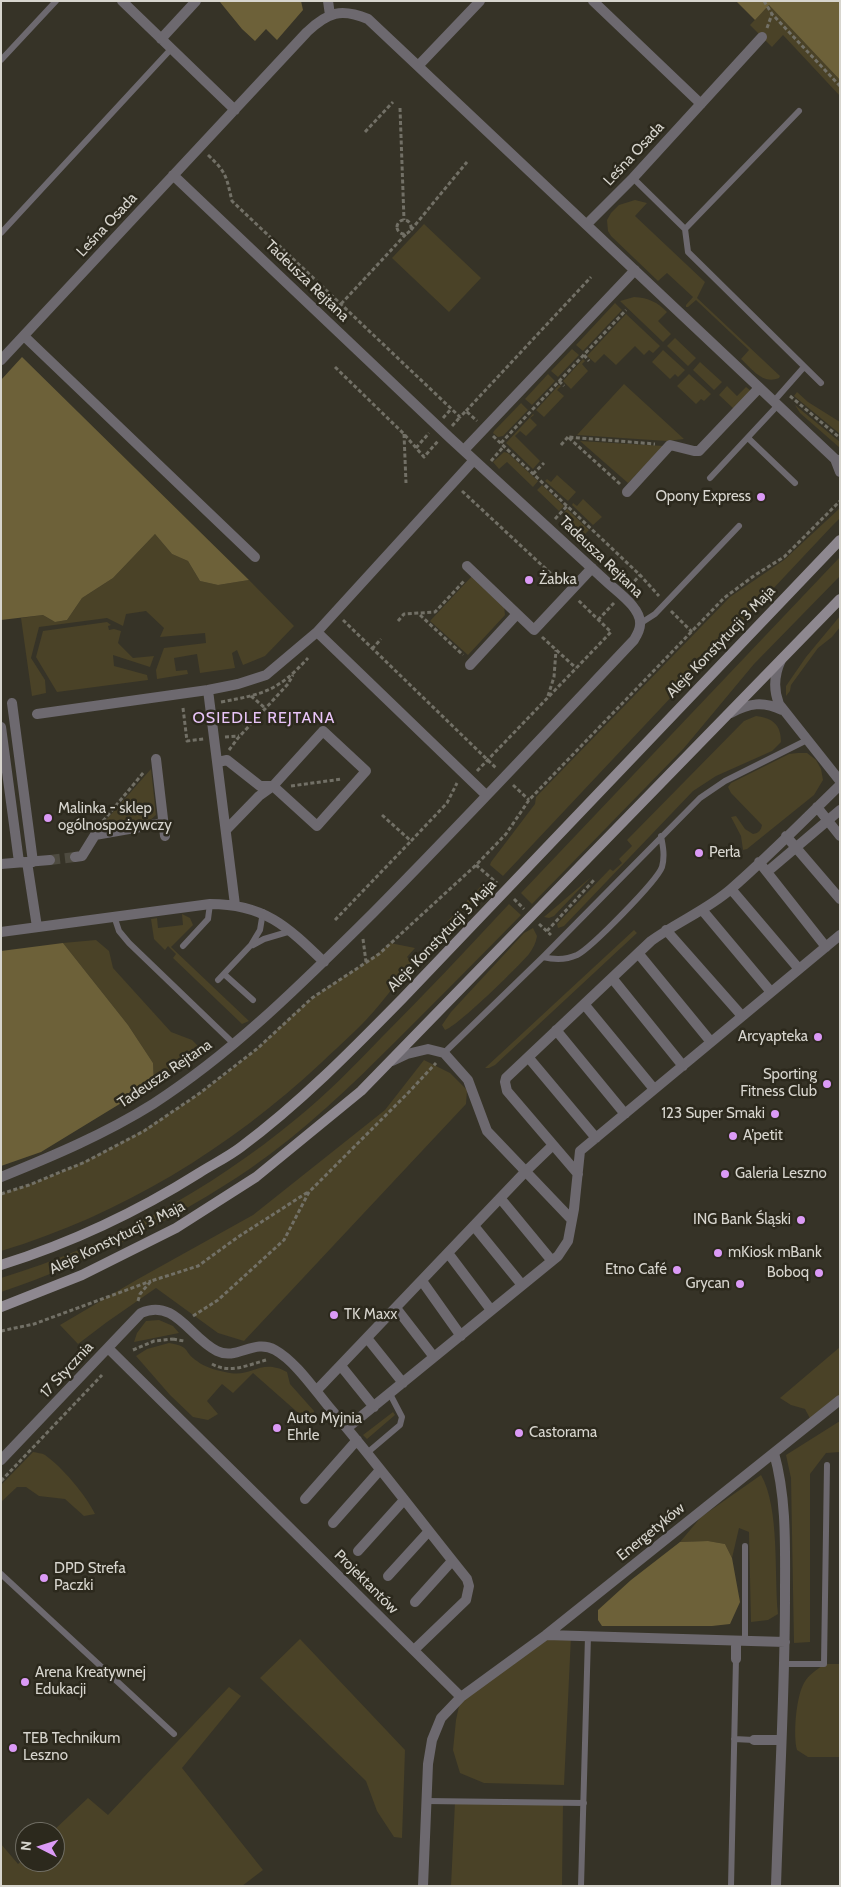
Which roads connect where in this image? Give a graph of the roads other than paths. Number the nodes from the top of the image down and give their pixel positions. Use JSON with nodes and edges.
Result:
{"nodes":[{"id":1,"x":56,"y":1,"type":"edge"},
{"id":2,"x":122,"y":1,"type":"edge"},
{"id":3,"x":196,"y":1,"type":"edge"},
{"id":4,"x":328,"y":1,"type":"edge"},
{"id":5,"x":480,"y":1,"type":"edge"},
{"id":6,"x":593,"y":1,"type":"edge"},
{"id":7,"x":330,"y":16,"type":"junction"},
{"id":8,"x":762,"y":37,"type":"dead end"},
{"id":9,"x":161,"y":39,"type":"junction"},
{"id":10,"x":171,"y":49,"type":"junction"},
{"id":11,"x":1,"y":60,"type":"edge"},
{"id":12,"x":418,"y":66,"type":"junction"},
{"id":13,"x":701,"y":104,"type":"junction"},
{"id":14,"x":234,"y":110,"type":"junction"},
{"id":15,"x":799,"y":111,"type":"dead end"},
{"id":16,"x":173,"y":176,"type":"junction"},
{"id":17,"x":633,"y":178,"type":"junction"},
{"id":18,"x":587,"y":224,"type":"junction"},
{"id":19,"x":685,"y":229,"type":"junction"},
{"id":20,"x":1,"y":233,"type":"edge"},
{"id":21,"x":635,"y":270,"type":"junction"},
{"id":22,"x":24,"y":336,"type":"junction"},
{"id":23,"x":1,"y":360,"type":"edge"},
{"id":24,"x":804,"y":367,"type":"junction"},
{"id":25,"x":821,"y":383,"type":"dead end"},
{"id":26,"x":759,"y":388,"type":"junction"},
{"id":27,"x":776,"y":403,"type":"junction"},
{"id":28,"x":748,"y":438,"type":"junction"},
{"id":29,"x":464,"y":450,"type":"junction"},
{"id":30,"x":474,"y":460,"type":"junction"},
{"id":31,"x":837,"y":460,"type":"edge"},
{"id":32,"x":840,"y":472,"type":"edge"},
{"id":33,"x":710,"y":478,"type":"dead end"},
{"id":34,"x":795,"y":483,"type":"dead end"},
{"id":35,"x":627,"y":492,"type":"road end"},
{"id":36,"x":739,"y":526,"type":"dead end"},
{"id":37,"x":840,"y":540,"type":"edge"},
{"id":38,"x":255,"y":557,"type":"dead end"},
{"id":39,"x":470,"y":568,"type":"road end"},
{"id":40,"x":592,"y":568,"type":"junction"},
{"id":41,"x":840,"y":599,"type":"edge"},
{"id":42,"x":517,"y":614,"type":"junction"},
{"id":43,"x":641,"y":623,"type":"junction"},
{"id":44,"x":317,"y":632,"type":"junction"},
{"id":45,"x":781,"y":659,"type":"junction"},
{"id":46,"x":471,"y":664,"type":"road end"},
{"id":47,"x":208,"y":690,"type":"junction"},
{"id":48,"x":12,"y":703,"type":"dead end"},
{"id":49,"x":782,"y":710,"type":"junction"},
{"id":50,"x":36,"y":714,"type":"dead end"},
{"id":51,"x":726,"y":715,"type":"junction"},
{"id":52,"x":1,"y":727,"type":"edge"},
{"id":53,"x":807,"y":740,"type":"junction"},
{"id":54,"x":156,"y":759,"type":"road end"},
{"id":55,"x":222,"y":761,"type":"junction"},
{"id":56,"x":840,"y":781,"type":"edge"},
{"id":57,"x":840,"y":785,"type":"edge"},
{"id":58,"x":274,"y":787,"type":"junction"},
{"id":59,"x":486,"y":795,"type":"junction"},
{"id":60,"x":817,"y":807,"type":"junction"},
{"id":61,"x":840,"y":810,"type":"edge"},
{"id":62,"x":827,"y":820,"type":"junction"},
{"id":63,"x":163,"y":823,"type":"junction"},
{"id":64,"x":226,"y":830,"type":"junction"},
{"id":65,"x":165,"y":836,"type":"dead end"},
{"id":66,"x":661,"y":836,"type":"junction"},
{"id":67,"x":786,"y":836,"type":"junction"},
{"id":68,"x":840,"y":836,"type":"edge"},
{"id":69,"x":796,"y":847,"type":"junction"},
{"id":70,"x":75,"y":857,"type":"tunnel mouth"},
{"id":71,"x":50,"y":860,"type":"tunnel mouth"},
{"id":72,"x":26,"y":862,"type":"junction"},
{"id":73,"x":759,"y":862,"type":"junction"},
{"id":74,"x":3,"y":864,"type":"edge"},
{"id":75,"x":767,"y":872,"type":"junction"},
{"id":76,"x":731,"y":889,"type":"junction"},
{"id":77,"x":840,"y":899,"type":"edge"},
{"id":78,"x":210,"y":904,"type":"junction"},
{"id":79,"x":236,"y":905,"type":"junction"},
{"id":80,"x":702,"y":911,"type":"junction"},
{"id":81,"x":262,"y":912,"type":"junction"},
{"id":82,"x":114,"y":916,"type":"junction"},
{"id":83,"x":37,"y":927,"type":"junction"},
{"id":84,"x":666,"y":930,"type":"junction"},
{"id":85,"x":292,"y":931,"type":"junction"},
{"id":86,"x":1,"y":932,"type":"edge"},
{"id":87,"x":840,"y":935,"type":"edge"},
{"id":88,"x":252,"y":945,"type":"junction"},
{"id":89,"x":183,"y":946,"type":"dead end"},
{"id":90,"x":826,"y":947,"type":"junction"},
{"id":91,"x":638,"y":953,"type":"junction"},
{"id":92,"x":543,"y":957,"type":"junction"},
{"id":93,"x":324,"y":962,"type":"junction"},
{"id":94,"x":799,"y":969,"type":"junction"},
{"id":95,"x":224,"y":974,"type":"junction"},
{"id":96,"x":612,"y":978,"type":"junction"},
{"id":97,"x":218,"y":980,"type":"dead end"},
{"id":98,"x":771,"y":992,"type":"junction"},
{"id":99,"x":253,"y":1000,"type":"dead end"},
{"id":100,"x":584,"y":1004,"type":"junction"},
{"id":101,"x":742,"y":1016,"type":"junction"},
{"id":102,"x":556,"y":1030,"type":"junction"},
{"id":103,"x":711,"y":1042,"type":"junction"},
{"id":104,"x":234,"y":1044,"type":"junction"},
{"id":105,"x":444,"y":1053,"type":"junction"},
{"id":106,"x":528,"y":1057,"type":"junction"},
{"id":107,"x":392,"y":1060,"type":"junction"},
{"id":108,"x":683,"y":1066,"type":"junction"},
{"id":109,"x":654,"y":1089,"type":"junction"},
{"id":110,"x":625,"y":1114,"type":"junction"},
{"id":111,"x":596,"y":1138,"type":"junction"},
{"id":112,"x":553,"y":1145,"type":"junction"},
{"id":113,"x":526,"y":1171,"type":"junction"},
{"id":114,"x":578,"y":1174,"type":"junction"},
{"id":115,"x":1,"y":1177,"type":"edge"},
{"id":116,"x":500,"y":1198,"type":"junction"},
{"id":117,"x":572,"y":1220,"type":"junction"},
{"id":118,"x":474,"y":1226,"type":"junction"},
{"id":119,"x":448,"y":1253,"type":"junction"},
{"id":120,"x":552,"y":1260,"type":"junction"},
{"id":121,"x":1,"y":1265,"type":"edge"},
{"id":122,"x":422,"y":1281,"type":"junction"},
{"id":123,"x":522,"y":1285,"type":"junction"},
{"id":124,"x":1,"y":1307,"type":"edge"},
{"id":125,"x":396,"y":1308,"type":"junction"},
{"id":126,"x":491,"y":1310,"type":"junction"},
{"id":127,"x":461,"y":1336,"type":"junction"},
{"id":128,"x":367,"y":1338,"type":"junction"},
{"id":129,"x":108,"y":1348,"type":"junction"},
{"id":130,"x":434,"y":1357,"type":"junction"},
{"id":131,"x":340,"y":1366,"type":"junction"},
{"id":132,"x":403,"y":1383,"type":"junction"},
{"id":133,"x":316,"y":1392,"type":"junction"},
{"id":134,"x":390,"y":1394,"type":"junction"},
{"id":135,"x":840,"y":1400,"type":"edge"},
{"id":136,"x":374,"y":1407,"type":"junction"},
{"id":137,"x":347,"y":1428,"type":"junction"},
{"id":138,"x":357,"y":1440,"type":"junction"},
{"id":139,"x":367,"y":1453,"type":"junction"},
{"id":140,"x":774,"y":1453,"type":"junction"},
{"id":141,"x":1,"y":1460,"type":"edge"},
{"id":142,"x":827,"y":1465,"type":"dead end"},
{"id":143,"x":380,"y":1470,"type":"junction"},
{"id":144,"x":305,"y":1498,"type":"dead end"},
{"id":145,"x":404,"y":1500,"type":"junction"},
{"id":146,"x":332,"y":1523,"type":"dead end"},
{"id":147,"x":429,"y":1531,"type":"junction"},
{"id":148,"x":745,"y":1546,"type":"dead end"},
{"id":149,"x":358,"y":1551,"type":"dead end"},
{"id":150,"x":452,"y":1561,"type":"junction"},
{"id":151,"x":1,"y":1574,"type":"edge"},
{"id":152,"x":388,"y":1576,"type":"dead end"},
{"id":153,"x":415,"y":1602,"type":"dead end"},
{"id":154,"x":546,"y":1635,"type":"junction"},
{"id":155,"x":588,"y":1636,"type":"junction"},
{"id":156,"x":741,"y":1641,"type":"junction"},
{"id":157,"x":785,"y":1642,"type":"junction"},
{"id":158,"x":414,"y":1650,"type":"junction"},
{"id":159,"x":736,"y":1659,"type":"joint"},
{"id":160,"x":784,"y":1664,"type":"junction"},
{"id":161,"x":461,"y":1697,"type":"junction"},
{"id":162,"x":174,"y":1734,"type":"dead end"},
{"id":163,"x":734,"y":1739,"type":"junction"},
{"id":164,"x":754,"y":1740,"type":"joint"},
{"id":165,"x":781,"y":1740,"type":"junction"},
{"id":166,"x":426,"y":1801,"type":"junction"},
{"id":167,"x":584,"y":1803,"type":"junction"},
{"id":168,"x":423,"y":1886,"type":"edge"},
{"id":169,"x":581,"y":1886,"type":"edge"},
{"id":170,"x":731,"y":1886,"type":"edge"},
{"id":171,"x":776,"y":1886,"type":"edge"}],
"edges":[{"from":1,"to":11,"type":"lane"},
{"from":2,"to":9,"type":"street"},
{"from":3,"to":9,"type":"street"},
{"from":4,"to":7,"type":"street"},
{"from":5,"to":12,"type":"street"},
{"from":6,"to":13,"type":"street"},
{"from":7,"to":12,"type":"street","name":"Leśna Osada"},
{"from":7,"to":14,"type":"street","name":"Leśna Osada"},
{"from":8,"to":13,"type":"street","name":"Leśna Osada"},
{"from":9,"to":10,"type":"street"},
{"from":10,"to":14,"type":"street"},
{"from":10,"to":20,"type":"lane"},
{"from":12,"to":18,"type":"street"},
{"from":13,"to":17,"type":"street","name":"Leśna Osada"},
{"from":14,"to":16,"type":"street","name":"Leśna Osada"},
{"from":15,"to":19,"type":"lane"},
{"from":16,"to":22,"type":"street","name":"Leśna Osada"},
{"from":16,"to":29,"type":"street","name":"Tadeusza Rejtana"},
{"from":17,"to":18,"type":"street","name":"Leśna Osada"},
{"from":17,"to":19,"type":"lane"},
{"from":18,"to":21,"type":"street"},
{"from":19,"to":24,"type":"lane"},
{"from":21,"to":26,"type":"street"},
{"from":21,"to":29,"type":"street"},
{"from":22,"to":23,"type":"street","name":"Leśna Osada"},
{"from":22,"to":38,"type":"street"},
{"from":24,"to":25,"type":"lane"},
{"from":24,"to":27,"type":"lane"},
{"from":26,"to":27,"type":"street"},
{"from":26,"to":35,"type":"street"},
{"from":27,"to":28,"type":"lane"},
{"from":27,"to":31,"type":"street"},
{"from":28,"to":33,"type":"lane"},
{"from":28,"to":34,"type":"lane"},
{"from":29,"to":30,"type":"street","name":"Tadeusza Rejtana"},
{"from":30,"to":40,"type":"street","name":"Tadeusza Rejtana"},
{"from":30,"to":44,"type":"street"},
{"from":31,"to":32,"type":"street"},
{"from":36,"to":43,"type":"lane"},
{"from":37,"to":121,"type":"main road","name":"Aleje Konstytucji 3 Maja"},
{"from":39,"to":42,"type":"street"},
{"from":40,"to":42,"type":"street"},
{"from":40,"to":43,"type":"street","name":"Tadeusza Rejtana"},
{"from":41,"to":45,"type":"main road","name":"Aleje Konstytucji 3 Maja"},
{"from":42,"to":46,"type":"street"},
{"from":43,"to":59,"type":"street","name":"Tadeusza Rejtana"},
{"from":44,"to":47,"type":"street"},
{"from":44,"to":59,"type":"street"},
{"from":45,"to":49,"type":"street"},
{"from":45,"to":51,"type":"main road","name":"Aleje Konstytucji 3 Maja"},
{"from":47,"to":50,"type":"street"},
{"from":47,"to":55,"type":"street"},
{"from":48,"to":72,"type":"street"},
{"from":49,"to":51,"type":"street"},
{"from":49,"to":53,"type":"street"},
{"from":51,"to":107,"type":"main road","name":"Aleje Konstytucji 3 Maja"},
{"from":52,"to":72,"type":"street"},
{"from":53,"to":56,"type":"street"},
{"from":53,"to":66,"type":"lane"},
{"from":54,"to":63,"type":"street"},
{"from":55,"to":58,"type":"street"},
{"from":55,"to":64,"type":"street"},
{"from":57,"to":60,"type":"street"},
{"from":58,"to":58,"type":"street"},
{"from":58,"to":64,"type":"street"},
{"from":59,"to":93,"type":"street","name":"Tadeusza Rejtana"},
{"from":60,"to":62,"type":"street"},
{"from":60,"to":67,"type":"street"},
{"from":61,"to":62,"type":"street"},
{"from":62,"to":68,"type":"street"},
{"from":62,"to":69,"type":"street"},
{"from":63,"to":65,"type":"street"},
{"from":63,"to":70,"type":"street"},
{"from":64,"to":79,"type":"street"},
{"from":66,"to":92,"type":"lane"},
{"from":66,"to":92,"type":"lane"},
{"from":67,"to":69,"type":"street"},
{"from":67,"to":73,"type":"street"},
{"from":69,"to":75,"type":"street"},
{"from":69,"to":77,"type":"street"},
{"from":71,"to":72,"type":"street"},
{"from":72,"to":74,"type":"street"},
{"from":72,"to":83,"type":"street"},
{"from":73,"to":75,"type":"street"},
{"from":73,"to":76,"type":"street"},
{"from":75,"to":90,"type":"street"},
{"from":76,"to":80,"type":"street"},
{"from":76,"to":94,"type":"street"},
{"from":78,"to":79,"type":"street"},
{"from":78,"to":82,"type":"street"},
{"from":78,"to":89,"type":"lane"},
{"from":79,"to":81,"type":"street"},
{"from":80,"to":84,"type":"street"},
{"from":80,"to":98,"type":"street"},
{"from":81,"to":85,"type":"street"},
{"from":81,"to":88,"type":"lane"},
{"from":82,"to":83,"type":"street"},
{"from":82,"to":104,"type":"lane"},
{"from":83,"to":86,"type":"street"},
{"from":84,"to":91,"type":"street"},
{"from":84,"to":101,"type":"street"},
{"from":85,"to":88,"type":"lane"},
{"from":85,"to":93,"type":"street"},
{"from":87,"to":90,"type":"street"},
{"from":88,"to":95,"type":"lane"},
{"from":90,"to":94,"type":"street"},
{"from":91,"to":96,"type":"street"},
{"from":91,"to":103,"type":"street"},
{"from":92,"to":105,"type":"lane"},
{"from":93,"to":104,"type":"street","name":"Tadeusza Rejtana"},
{"from":94,"to":98,"type":"street"},
{"from":95,"to":97,"type":"lane"},
{"from":95,"to":99,"type":"lane"},
{"from":96,"to":100,"type":"street"},
{"from":96,"to":108,"type":"street"},
{"from":98,"to":101,"type":"street"},
{"from":100,"to":102,"type":"street"},
{"from":100,"to":109,"type":"street"},
{"from":101,"to":103,"type":"street"},
{"from":102,"to":106,"type":"street"},
{"from":102,"to":110,"type":"street"},
{"from":103,"to":108,"type":"street"},
{"from":104,"to":115,"type":"street","name":"Tadeusza Rejtana"},
{"from":105,"to":107,"type":"street"},
{"from":105,"to":113,"type":"street"},
{"from":106,"to":111,"type":"street"},
{"from":106,"to":112,"type":"street"},
{"from":107,"to":124,"type":"main road","name":"Aleje Konstytucji 3 Maja"},
{"from":108,"to":109,"type":"street"},
{"from":109,"to":110,"type":"street"},
{"from":110,"to":111,"type":"street"},
{"from":111,"to":114,"type":"street"},
{"from":112,"to":113,"type":"street"},
{"from":112,"to":114,"type":"street"},
{"from":113,"to":116,"type":"street"},
{"from":113,"to":117,"type":"street"},
{"from":114,"to":117,"type":"street"},
{"from":116,"to":118,"type":"street"},
{"from":116,"to":120,"type":"street"},
{"from":117,"to":120,"type":"street"},
{"from":118,"to":119,"type":"street"},
{"from":118,"to":123,"type":"street"},
{"from":119,"to":122,"type":"street"},
{"from":119,"to":126,"type":"street"},
{"from":120,"to":123,"type":"street"},
{"from":122,"to":125,"type":"street"},
{"from":122,"to":127,"type":"street"},
{"from":123,"to":126,"type":"street"},
{"from":125,"to":128,"type":"street"},
{"from":125,"to":130,"type":"street"},
{"from":126,"to":127,"type":"street"},
{"from":127,"to":130,"type":"street"},
{"from":128,"to":131,"type":"street"},
{"from":128,"to":132,"type":"street"},
{"from":129,"to":133,"type":"street","name":"17 Stycznia"},
{"from":129,"to":141,"type":"street","name":"17 Stycznia"},
{"from":129,"to":158,"type":"street","name":"Projektantów"},
{"from":130,"to":132,"type":"street"},
{"from":131,"to":133,"type":"street"},
{"from":131,"to":136,"type":"street"},
{"from":132,"to":134,"type":"street"},
{"from":133,"to":137,"type":"street"},
{"from":134,"to":136,"type":"street"},
{"from":134,"to":139,"type":"lane"},
{"from":135,"to":140,"type":"street","name":"Energetyków"},
{"from":136,"to":137,"type":"street"},
{"from":137,"to":138,"type":"street"},
{"from":138,"to":139,"type":"street"},
{"from":138,"to":144,"type":"street"},
{"from":139,"to":143,"type":"street"},
{"from":140,"to":154,"type":"street","name":"Energetyków"},
{"from":140,"to":157,"type":"street"},
{"from":142,"to":160,"type":"lane"},
{"from":143,"to":145,"type":"street"},
{"from":143,"to":146,"type":"street"},
{"from":145,"to":147,"type":"street"},
{"from":145,"to":149,"type":"street"},
{"from":147,"to":150,"type":"street"},
{"from":147,"to":152,"type":"street"},
{"from":148,"to":156,"type":"lane"},
{"from":150,"to":153,"type":"street"},
{"from":150,"to":158,"type":"street"},
{"from":151,"to":162,"type":"lane"},
{"from":154,"to":155,"type":"street"},
{"from":154,"to":161,"type":"street","name":"Energetyków"},
{"from":155,"to":156,"type":"street"},
{"from":155,"to":167,"type":"lane"},
{"from":156,"to":157,"type":"street"},
{"from":156,"to":159,"type":"street"},
{"from":157,"to":160,"type":"street"},
{"from":158,"to":161,"type":"street","name":"Projektantów"},
{"from":159,"to":163,"type":"lane"},
{"from":160,"to":165,"type":"street"},
{"from":161,"to":166,"type":"street"},
{"from":163,"to":164,"type":"lane"},
{"from":163,"to":170,"type":"lane"},
{"from":164,"to":165,"type":"street"},
{"from":165,"to":171,"type":"street"},
{"from":166,"to":167,"type":"lane"},
{"from":166,"to":168,"type":"street"},
{"from":167,"to":169,"type":"lane"}]}
